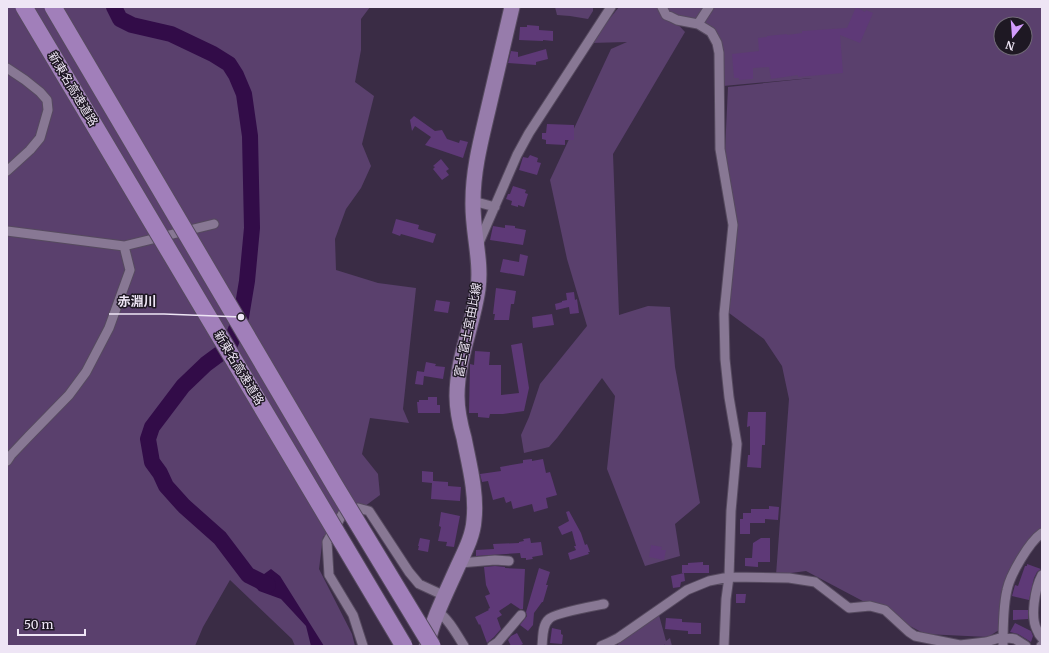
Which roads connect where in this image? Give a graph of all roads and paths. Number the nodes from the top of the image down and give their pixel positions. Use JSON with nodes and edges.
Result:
{"nodes":[{"id":1,"x":24,"y":7,"type":"edge"},
{"id":2,"x":53,"y":7,"type":"edge"},
{"id":3,"x":512,"y":7,"type":"edge"},
{"id":4,"x":611,"y":7,"type":"edge"},
{"id":5,"x":662,"y":7,"type":"edge"},
{"id":6,"x":709,"y":7,"type":"edge"},
{"id":7,"x":698,"y":24,"type":"junction"},
{"id":8,"x":7,"y":68,"type":"edge"},
{"id":9,"x":7,"y":171,"type":"edge"},
{"id":10,"x":473,"y":201,"type":"junction"},
{"id":11,"x":495,"y":207,"type":"junction"},
{"id":12,"x":214,"y":224,"type":"dead end"},
{"id":13,"x":7,"y":231,"type":"edge"},
{"id":14,"x":124,"y":246,"type":"junction"},
{"id":15,"x":478,"y":246,"type":"junction"},
{"id":16,"x":7,"y":461,"type":"edge"},
{"id":17,"x":1042,"y":533,"type":"edge"},
{"id":18,"x":509,"y":561,"type":"dead end"},
{"id":19,"x":460,"y":563,"type":"junction"},
{"id":20,"x":1042,"y":575,"type":"edge"},
{"id":21,"x":729,"y":577,"type":"junction"},
{"id":22,"x":445,"y":596,"type":"junction"},
{"id":23,"x":604,"y":604,"type":"dead end"},
{"id":24,"x":438,"y":612,"type":"junction"},
{"id":25,"x":521,"y":615,"type":"dead end"},
{"id":26,"x":1042,"y":638,"type":"edge"},
{"id":27,"x":1003,"y":641,"type":"edge"},
{"id":28,"x":498,"y":644,"type":"edge"},
{"id":29,"x":363,"y":646,"type":"edge"},
{"id":30,"x":404,"y":646,"type":"edge"},
{"id":31,"x":427,"y":646,"type":"edge"},
{"id":32,"x":432,"y":646,"type":"edge"},
{"id":33,"x":464,"y":646,"type":"edge"},
{"id":34,"x":542,"y":646,"type":"edge"},
{"id":35,"x":601,"y":646,"type":"edge"},
{"id":36,"x":724,"y":646,"type":"edge"},
{"id":37,"x":1026,"y":646,"type":"edge"}],
"edges":[{"from":1,"to":30,"type":"highway","name":"新東名高速道路","bridge":true},
{"from":2,"to":32,"type":"highway","name":"新東名高速道路","bridge":true},
{"from":3,"to":10,"type":"main road","name":"富士富士宮由比線"},
{"from":4,"to":11,"type":"street"},
{"from":5,"to":7,"type":"street"},
{"from":6,"to":7,"type":"street"},
{"from":7,"to":21,"type":"street"},
{"from":8,"to":9,"type":"street"},
{"from":10,"to":11,"type":"street"},
{"from":10,"to":15,"type":"main road","name":"富士富士宮由比線"},
{"from":11,"to":15,"type":"street"},
{"from":12,"to":14,"type":"street"},
{"from":13,"to":14,"type":"street"},
{"from":14,"to":16,"type":"street"},
{"from":15,"to":19,"type":"main road","name":"富士富士宮由比線"},
{"from":17,"to":27,"type":"street"},
{"from":18,"to":19,"type":"street"},
{"from":19,"to":22,"type":"main road","name":"富士富士宮由比線"},
{"from":20,"to":26,"type":"street"},
{"from":21,"to":27,"type":"street"},
{"from":21,"to":35,"type":"street"},
{"from":21,"to":36,"type":"street"},
{"from":22,"to":24,"type":"main road","name":"富士富士宮由比線"},
{"from":22,"to":29,"type":"street"},
{"from":23,"to":34,"type":"street"},
{"from":24,"to":31,"type":"main road","name":"富士富士宮由比線"},
{"from":24,"to":33,"type":"street"},
{"from":25,"to":28,"type":"street"},
{"from":27,"to":37,"type":"street"}]}
